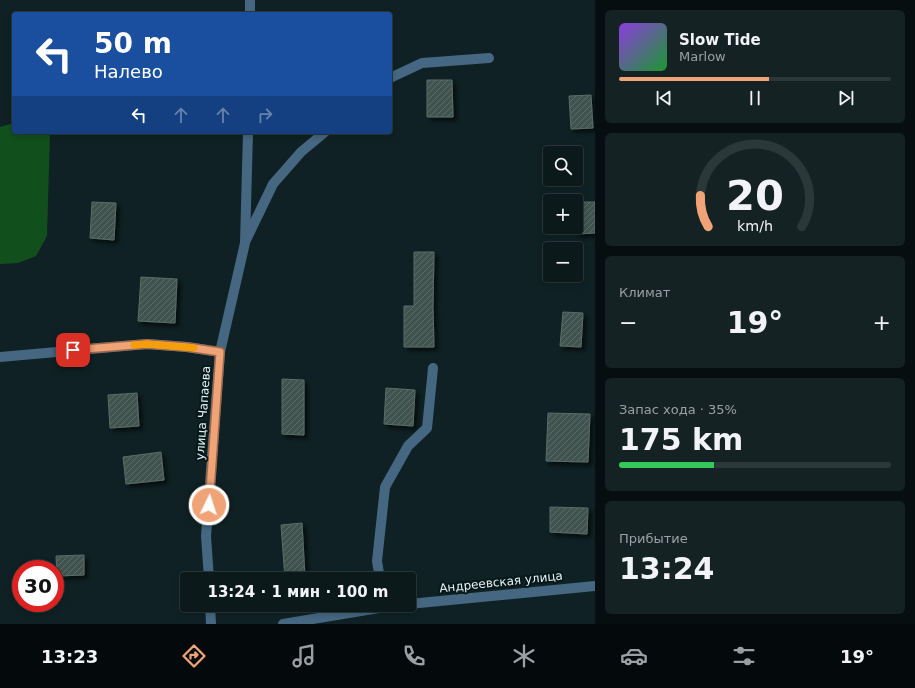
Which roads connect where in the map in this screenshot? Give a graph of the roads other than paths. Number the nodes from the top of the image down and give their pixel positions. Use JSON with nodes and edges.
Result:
{"nodes":[{"id":1,"x":250,"y":0,"type":"edge"},
{"id":2,"x":250,"y":12,"type":"edge"},
{"id":3,"x":489,"y":58,"type":"dead end"},
{"id":4,"x":392,"y":77,"type":"edge"},
{"id":5,"x":248,"y":134,"type":"edge"},
{"id":6,"x":323,"y":134,"type":"edge"},
{"id":7,"x":244,"y":243,"type":"junction"},
{"id":8,"x":220,"y":352,"type":"junction"},
{"id":9,"x":0,"y":357,"type":"edge"},
{"id":10,"x":433,"y":368,"type":"dead end"},
{"id":11,"x":209,"y":572,"type":"edge"},
{"id":12,"x":379,"y":572,"type":"edge"},
{"id":13,"x":595,"y":586,"type":"edge"},
{"id":14,"x":416,"y":603,"type":"edge"},
{"id":15,"x":210,"y":612,"type":"edge"},
{"id":16,"x":351,"y":612,"type":"edge"},
{"id":17,"x":211,"y":624,"type":"edge"},
{"id":18,"x":283,"y":624,"type":"edge"}],
"edges":[{"from":1,"to":2,"type":"street"},
{"from":3,"to":4,"type":"street"},
{"from":5,"to":7,"type":"street","name":"улица Чапаева"},
{"from":6,"to":7,"type":"street"},
{"from":7,"to":8,"type":"street","name":"улица Чапаева"},
{"from":8,"to":9,"type":"street"},
{"from":8,"to":11,"type":"street","name":"улица Чапаева"},
{"from":10,"to":12,"type":"street"},
{"from":13,"to":14,"type":"street","name":"Андреевская улица"},
{"from":15,"to":17,"type":"street"},
{"from":16,"to":18,"type":"street"}]}
